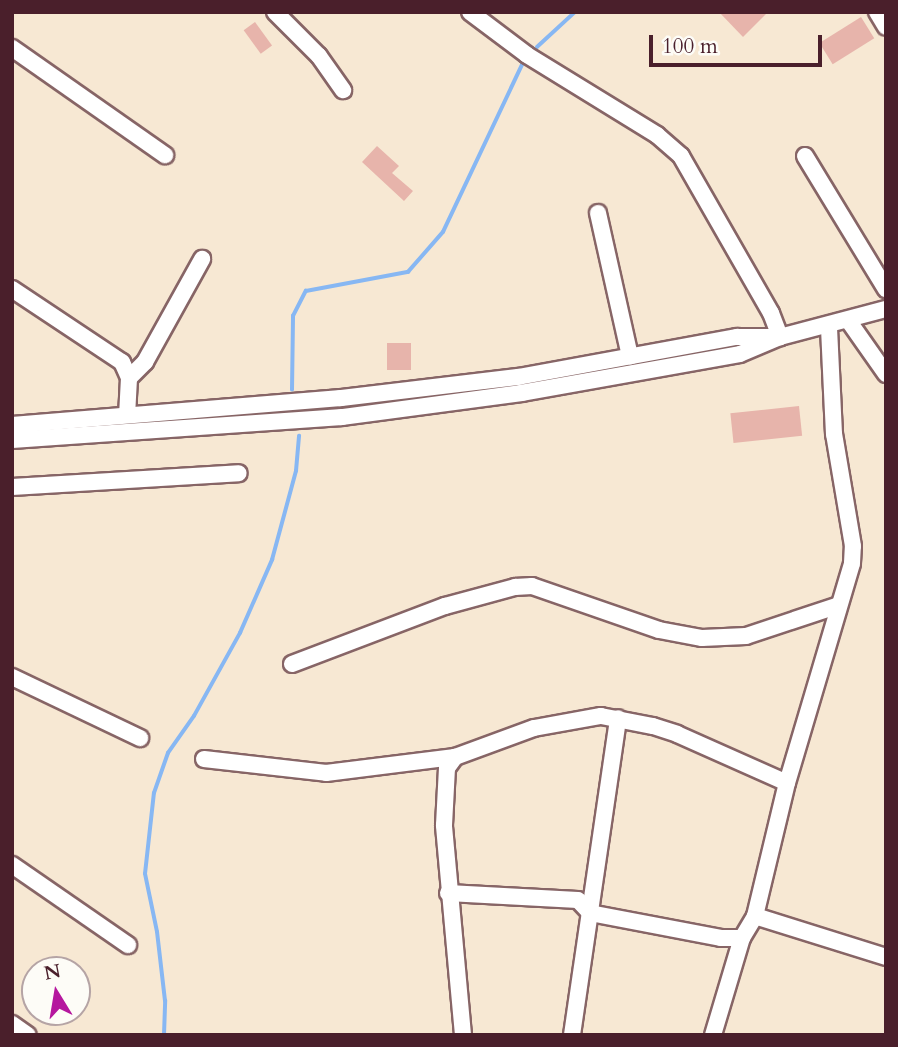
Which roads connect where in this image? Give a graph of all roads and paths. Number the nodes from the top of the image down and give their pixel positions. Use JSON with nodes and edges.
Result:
{"nodes":[{"id":1,"x":275,"y":12,"type":"edge"},
{"id":2,"x":470,"y":12,"type":"edge"},
{"id":3,"x":877,"y":12,"type":"edge"},
{"id":4,"x":886,"y":27,"type":"edge"},
{"id":5,"x":12,"y":48,"type":"edge"},
{"id":6,"x":343,"y":90,"type":"dead end"},
{"id":7,"x":165,"y":155,"type":"dead end"},
{"id":8,"x":805,"y":156,"type":"dead end"},
{"id":9,"x":598,"y":214,"type":"dead end"},
{"id":10,"x":202,"y":259,"type":"dead end"},
{"id":11,"x":12,"y":289,"type":"edge"},
{"id":12,"x":886,"y":289,"type":"edge"},
{"id":13,"x":886,"y":309,"type":"edge"},
{"id":14,"x":848,"y":320,"type":"junction"},
{"id":15,"x":829,"y":326,"type":"junction"},
{"id":16,"x":780,"y":337,"type":"junction"},
{"id":17,"x":630,"y":356,"type":"junction"},
{"id":18,"x":886,"y":374,"type":"edge"},
{"id":19,"x":129,"y":377,"type":"junction"},
{"id":20,"x":127,"y":415,"type":"junction"},
{"id":21,"x":12,"y":425,"type":"edge"},
{"id":22,"x":12,"y":440,"type":"edge"},
{"id":23,"x":239,"y":474,"type":"dead end"},
{"id":24,"x":12,"y":487,"type":"edge"},
{"id":25,"x":839,"y":605,"type":"junction"},
{"id":26,"x":292,"y":664,"type":"dead end"},
{"id":27,"x":15,"y":683,"type":"edge"},
{"id":28,"x":618,"y":718,"type":"junction"},
{"id":29,"x":140,"y":738,"type":"dead end"},
{"id":30,"x":455,"y":757,"type":"junction"},
{"id":31,"x":204,"y":760,"type":"dead end"},
{"id":32,"x":787,"y":783,"type":"junction"},
{"id":33,"x":12,"y":865,"type":"edge"},
{"id":34,"x":449,"y":893,"type":"junction"},
{"id":35,"x":590,"y":913,"type":"junction"},
{"id":36,"x":755,"y":916,"type":"junction"},
{"id":37,"x":743,"y":938,"type":"junction"},
{"id":38,"x":128,"y":945,"type":"dead end"},
{"id":39,"x":886,"y":957,"type":"edge"},
{"id":40,"x":12,"y":1024,"type":"edge"},
{"id":41,"x":28,"y":1035,"type":"edge"},
{"id":42,"x":463,"y":1035,"type":"edge"},
{"id":43,"x":572,"y":1035,"type":"edge"},
{"id":44,"x":713,"y":1035,"type":"edge"}],
"edges":[{"from":1,"to":6,"type":"street"},
{"from":2,"to":16,"type":"street"},
{"from":3,"to":4,"type":"street"},
{"from":5,"to":7,"type":"street"},
{"from":8,"to":12,"type":"street"},
{"from":9,"to":17,"type":"street"},
{"from":10,"to":19,"type":"street"},
{"from":11,"to":19,"type":"street"},
{"from":13,"to":14,"type":"street"},
{"from":14,"to":15,"type":"street"},
{"from":14,"to":18,"type":"street"},
{"from":15,"to":16,"type":"street"},
{"from":15,"to":25,"type":"street"},
{"from":16,"to":17,"type":"street"},
{"from":16,"to":22,"type":"street"},
{"from":17,"to":20,"type":"street"},
{"from":19,"to":20,"type":"street"},
{"from":20,"to":21,"type":"street"},
{"from":23,"to":24,"type":"street"},
{"from":25,"to":26,"type":"street"},
{"from":25,"to":32,"type":"street"},
{"from":27,"to":29,"type":"street"},
{"from":28,"to":30,"type":"street"},
{"from":28,"to":32,"type":"street"},
{"from":28,"to":35,"type":"street"},
{"from":30,"to":31,"type":"street"},
{"from":30,"to":34,"type":"street"},
{"from":32,"to":36,"type":"street"},
{"from":33,"to":38,"type":"street"},
{"from":34,"to":35,"type":"street"},
{"from":34,"to":42,"type":"street"},
{"from":35,"to":37,"type":"street"},
{"from":35,"to":43,"type":"street"},
{"from":36,"to":37,"type":"street"},
{"from":36,"to":39,"type":"street"},
{"from":37,"to":44,"type":"street"},
{"from":40,"to":41,"type":"street"}]}
